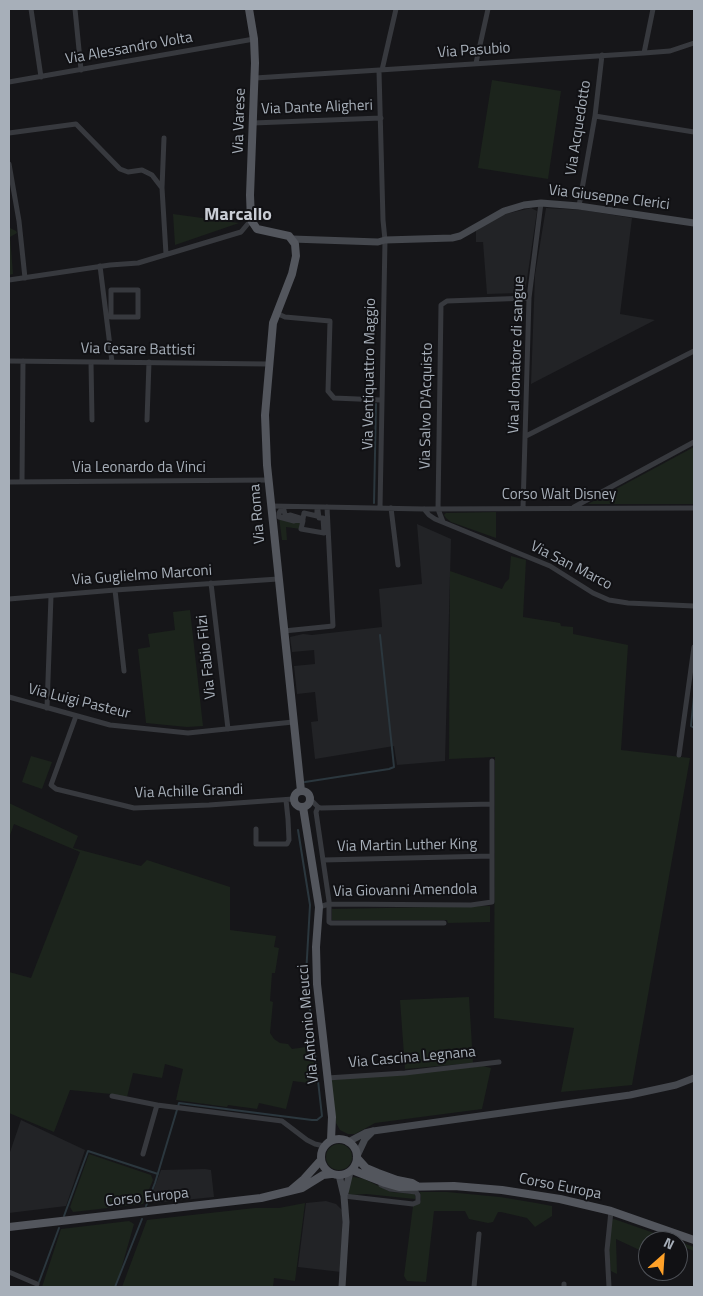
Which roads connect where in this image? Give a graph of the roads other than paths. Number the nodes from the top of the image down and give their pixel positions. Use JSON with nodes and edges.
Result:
{"nodes":[{"id":1,"x":31,"y":9,"type":"edge"},
{"id":2,"x":75,"y":9,"type":"edge"},
{"id":3,"x":249,"y":9,"type":"edge"},
{"id":4,"x":396,"y":9,"type":"edge"},
{"id":5,"x":488,"y":9,"type":"edge"},
{"id":6,"x":653,"y":9,"type":"edge"},
{"id":7,"x":254,"y":40,"type":"junction"},
{"id":8,"x":694,"y":43,"type":"edge"},
{"id":9,"x":644,"y":53,"type":"junction"},
{"id":10,"x":602,"y":55,"type":"junction"},
{"id":11,"x":476,"y":63,"type":"junction"},
{"id":12,"x":81,"y":70,"type":"junction"},
{"id":13,"x":381,"y":70,"type":"junction"},
{"id":14,"x":41,"y":77,"type":"junction"},
{"id":15,"x":255,"y":78,"type":"junction"},
{"id":16,"x":9,"y":82,"type":"edge"},
{"id":17,"x":595,"y":116,"type":"junction"},
{"id":18,"x":381,"y":118,"type":"junction"},
{"id":19,"x":253,"y":123,"type":"junction"},
{"id":20,"x":694,"y":132,"type":"edge"},
{"id":21,"x":9,"y":133,"type":"edge"},
{"id":22,"x":164,"y":138,"type":"dead end"},
{"id":23,"x":9,"y":164,"type":"edge"},
{"id":24,"x":162,"y":188,"type":"junction"},
{"id":25,"x":541,"y":203,"type":"junction"},
{"id":26,"x":579,"y":206,"type":"junction"},
{"id":27,"x":251,"y":220,"type":"junction"},
{"id":28,"x":694,"y":223,"type":"edge"},
{"id":29,"x":292,"y":239,"type":"junction"},
{"id":30,"x":385,"y":240,"type":"junction"},
{"id":31,"x":166,"y":254,"type":"junction"},
{"id":32,"x":100,"y":266,"type":"junction"},
{"id":33,"x":25,"y":278,"type":"junction"},
{"id":34,"x":9,"y":280,"type":"edge"},
{"id":35,"x":529,"y":298,"type":"junction"},
{"id":36,"x":276,"y":313,"type":"junction"},
{"id":37,"x":111,"y":317,"type":"joint"},
{"id":38,"x":694,"y":350,"type":"edge"},
{"id":39,"x":9,"y":361,"type":"edge"},
{"id":40,"x":23,"y":361,"type":"junction"},
{"id":41,"x":90,"y":362,"type":"junction"},
{"id":42,"x":112,"y":362,"type":"junction"},
{"id":43,"x":149,"y":362,"type":"junction"},
{"id":44,"x":268,"y":364,"type":"junction"},
{"id":45,"x":382,"y":400,"type":"junction"},
{"id":46,"x":92,"y":420,"type":"dead end"},
{"id":47,"x":148,"y":420,"type":"dead end"},
{"id":48,"x":526,"y":436,"type":"junction"},
{"id":49,"x":694,"y":442,"type":"edge"},
{"id":50,"x":269,"y":480,"type":"junction"},
{"id":51,"x":9,"y":482,"type":"edge"},
{"id":52,"x":22,"y":482,"type":"junction"},
{"id":53,"x":272,"y":506,"type":"junction"},
{"id":54,"x":327,"y":507,"type":"junction"},
{"id":55,"x":574,"y":507,"type":"junction"},
{"id":56,"x":380,"y":508,"type":"junction"},
{"id":57,"x":391,"y":508,"type":"junction"},
{"id":58,"x":523,"y":508,"type":"junction"},
{"id":59,"x":694,"y":508,"type":"edge"},
{"id":60,"x":424,"y":509,"type":"junction"},
{"id":61,"x":438,"y":509,"type":"junction"},
{"id":62,"x":284,"y":510,"type":"joint"},
{"id":63,"x":443,"y":522,"type":"junction"},
{"id":64,"x":398,"y":565,"type":"dead end"},
{"id":65,"x":278,"y":579,"type":"junction"},
{"id":66,"x":211,"y":583,"type":"junction"},
{"id":67,"x":115,"y":590,"type":"junction"},
{"id":68,"x":51,"y":596,"type":"junction"},
{"id":69,"x":9,"y":599,"type":"edge"},
{"id":70,"x":694,"y":606,"type":"edge"},
{"id":71,"x":284,"y":631,"type":"junction"},
{"id":72,"x":694,"y":647,"type":"edge"},
{"id":73,"x":124,"y":671,"type":"dead end"},
{"id":74,"x":9,"y":697,"type":"edge"},
{"id":75,"x":47,"y":708,"type":"junction"},
{"id":76,"x":76,"y":716,"type":"junction"},
{"id":77,"x":293,"y":722,"type":"junction"},
{"id":78,"x":228,"y":729,"type":"junction"},
{"id":79,"x":679,"y":755,"type":"dead end"},
{"id":80,"x":492,"y":761,"type":"dead end"},
{"id":81,"x":301,"y":790,"type":"junction"},
{"id":82,"x":310,"y":799,"type":"junction"},
{"id":83,"x":290,"y":800,"type":"junction"},
{"id":84,"x":492,"y":804,"type":"junction"},
{"id":85,"x":303,"y":807,"type":"junction"},
{"id":86,"x":318,"y":807,"type":"junction"},
{"id":87,"x":256,"y":829,"type":"dead end"},
{"id":88,"x":492,"y":856,"type":"junction"},
{"id":89,"x":323,"y":860,"type":"junction"},
{"id":90,"x":329,"y":904,"type":"junction"},
{"id":91,"x":319,"y":907,"type":"junction"},
{"id":92,"x":444,"y":923,"type":"dead end"},
{"id":93,"x":499,"y":1062,"type":"dead end"},
{"id":94,"x":327,"y":1078,"type":"junction"},
{"id":95,"x":694,"y":1078,"type":"edge"},
{"id":96,"x":112,"y":1096,"type":"dead end"},
{"id":97,"x":156,"y":1105,"type":"junction"},
{"id":98,"x":332,"y":1117,"type":"junction"},
{"id":99,"x":373,"y":1131,"type":"junction"},
{"id":100,"x":331,"y":1140,"type":"junction"},
{"id":101,"x":347,"y":1141,"type":"junction"},
{"id":102,"x":324,"y":1146,"type":"junction"},
{"id":103,"x":142,"y":1154,"type":"dead end"},
{"id":104,"x":357,"y":1157,"type":"junction"},
{"id":105,"x":321,"y":1160,"type":"junction"},
{"id":106,"x":351,"y":1171,"type":"junction"},
{"id":107,"x":335,"y":1175,"type":"junction"},
{"id":108,"x":374,"y":1178,"type":"junction"},
{"id":109,"x":416,"y":1186,"type":"junction"},
{"id":110,"x":288,"y":1192,"type":"junction"},
{"id":111,"x":344,"y":1196,"type":"junction"},
{"id":112,"x":611,"y":1211,"type":"junction"},
{"id":113,"x":9,"y":1227,"type":"edge"},
{"id":114,"x":479,"y":1234,"type":"dead end"},
{"id":115,"x":694,"y":1240,"type":"edge"},
{"id":116,"x":9,"y":1272,"type":"edge"},
{"id":117,"x":37,"y":1284,"type":"dead end"},
{"id":118,"x":610,"y":1284,"type":"edge"},
{"id":119,"x":342,"y":1287,"type":"edge"},
{"id":120,"x":474,"y":1287,"type":"edge"}],
"edges":[{"from":1,"to":14,"type":"street"},
{"from":2,"to":12,"type":"street"},
{"from":3,"to":7,"type":"main road","name":"Via Varese"},
{"from":4,"to":13,"type":"street","name":"Via Ventiquattro Maggio"},
{"from":5,"to":11,"type":"street"},
{"from":6,"to":9,"type":"street"},
{"from":7,"to":12,"type":"street","name":"Via Alessandro Volta"},
{"from":7,"to":15,"type":"main road","name":"Via Varese"},
{"from":8,"to":9,"type":"street","name":"Via Pasubio"},
{"from":9,"to":10,"type":"street","name":"Via Pasubio"},
{"from":10,"to":11,"type":"street","name":"Via Pasubio"},
{"from":10,"to":17,"type":"street","name":"Via Acquedotto"},
{"from":11,"to":13,"type":"street","name":"Via Pasubio"},
{"from":12,"to":14,"type":"street","name":"Via Alessandro Volta"},
{"from":13,"to":15,"type":"street","name":"Via Pasubio"},
{"from":13,"to":18,"type":"street","name":"Via Ventiquattro Maggio"},
{"from":14,"to":16,"type":"street","name":"Via Alessandro Volta"},
{"from":15,"to":19,"type":"main road","name":"Via Varese"},
{"from":17,"to":20,"type":"street"},
{"from":17,"to":26,"type":"street","name":"Via Acquedotto"},
{"from":18,"to":19,"type":"street","name":"Via Dante Aligheri"},
{"from":18,"to":30,"type":"street","name":"Via Ventiquattro Maggio"},
{"from":19,"to":27,"type":"main road","name":"Via Varese"},
{"from":21,"to":24,"type":"street"},
{"from":22,"to":24,"type":"street"},
{"from":23,"to":33,"type":"street"},
{"from":24,"to":31,"type":"street"},
{"from":25,"to":26,"type":"street","name":"Via Giuseppe Clerici"},
{"from":25,"to":30,"type":"street","name":"Via Giuseppe Clerici"},
{"from":25,"to":35,"type":"street","name":"Via al donatore di sangue"},
{"from":26,"to":28,"type":"street","name":"Via Giuseppe Clerici"},
{"from":27,"to":29,"type":"main road","name":"Via Giuseppe Clerici"},
{"from":27,"to":31,"type":"street"},
{"from":29,"to":30,"type":"street","name":"Via Giuseppe Clerici"},
{"from":29,"to":36,"type":"main road","name":"Via Roma"},
{"from":30,"to":45,"type":"street","name":"Via Ventiquattro Maggio"},
{"from":31,"to":32,"type":"street"},
{"from":32,"to":33,"type":"street"},
{"from":32,"to":42,"type":"street"},
{"from":33,"to":34,"type":"street"},
{"from":35,"to":48,"type":"street","name":"Via al donatore di sangue"},
{"from":35,"to":61,"type":"street","name":"Via Salvo D'Acquisto"},
{"from":36,"to":44,"type":"main road","name":"Via Roma"},
{"from":36,"to":45,"type":"street"},
{"from":37,"to":37,"type":"street"},
{"from":38,"to":48,"type":"street"},
{"from":39,"to":40,"type":"street","name":"Via Cesare Battisti"},
{"from":40,"to":41,"type":"street","name":"Via Cesare Battisti"},
{"from":40,"to":52,"type":"street"},
{"from":41,"to":42,"type":"street","name":"Via Cesare Battisti"},
{"from":41,"to":46,"type":"street"},
{"from":42,"to":43,"type":"street","name":"Via Cesare Battisti"},
{"from":43,"to":44,"type":"street","name":"Via Cesare Battisti"},
{"from":43,"to":47,"type":"street"},
{"from":44,"to":50,"type":"main road","name":"Via Roma"},
{"from":45,"to":56,"type":"street","name":"Via Ventiquattro Maggio"},
{"from":48,"to":58,"type":"street","name":"Via al donatore di sangue"},
{"from":49,"to":55,"type":"street"},
{"from":50,"to":52,"type":"street","name":"Via Leonardo da Vinci"},
{"from":50,"to":53,"type":"main road","name":"Via Roma"},
{"from":51,"to":52,"type":"street","name":"Via Leonardo da Vinci"},
{"from":53,"to":54,"type":"street"},
{"from":53,"to":65,"type":"main road","name":"Via Roma"},
{"from":54,"to":56,"type":"street"},
{"from":54,"to":71,"type":"street"},
{"from":55,"to":58,"type":"street","name":"Corso Walt Disney"},
{"from":55,"to":59,"type":"street","name":"Corso Walt Disney"},
{"from":56,"to":57,"type":"street"},
{"from":57,"to":60,"type":"street"},
{"from":57,"to":64,"type":"street"},
{"from":58,"to":61,"type":"street","name":"Corso Walt Disney"},
{"from":60,"to":61,"type":"street","name":"Corso Walt Disney"},
{"from":60,"to":63,"type":"street","name":"Via San Marco"},
{"from":61,"to":63,"type":"street"},
{"from":62,"to":62,"type":"street"},
{"from":63,"to":70,"type":"street","name":"Via San Marco"},
{"from":65,"to":66,"type":"street","name":"Via Guglielmo Marconi"},
{"from":65,"to":71,"type":"main road","name":"Via Roma"},
{"from":66,"to":67,"type":"street","name":"Via Guglielmo Marconi"},
{"from":66,"to":78,"type":"street","name":"Via Fabio Filzi"},
{"from":67,"to":68,"type":"street","name":"Via Guglielmo Marconi"},
{"from":67,"to":73,"type":"street"},
{"from":68,"to":69,"type":"street","name":"Via Guglielmo Marconi"},
{"from":68,"to":75,"type":"street"},
{"from":71,"to":77,"type":"main road","name":"Via Roma"},
{"from":72,"to":79,"type":"street"},
{"from":74,"to":75,"type":"street","name":"Via Luigi Pasteur"},
{"from":75,"to":76,"type":"street","name":"Via Luigi Pasteur"},
{"from":76,"to":78,"type":"street","name":"Via Luigi Pasteur"},
{"from":76,"to":83,"type":"street","name":"Via Achille Grandi"},
{"from":77,"to":78,"type":"street","name":"Via Luigi Pasteur"},
{"from":77,"to":81,"type":"main road","name":"Via Roma"},
{"from":80,"to":84,"type":"street"},
{"from":81,"to":82,"type":"main road"},
{"from":81,"to":83,"type":"main road"},
{"from":82,"to":85,"type":"main road"},
{"from":82,"to":86,"type":"street"},
{"from":83,"to":85,"type":"main road"},
{"from":83,"to":87,"type":"street"},
{"from":84,"to":86,"type":"street"},
{"from":84,"to":88,"type":"street"},
{"from":85,"to":91,"type":"main road","name":"Via Antonio Meucci"},
{"from":86,"to":89,"type":"street"},
{"from":88,"to":89,"type":"street","name":"Via Martin Luther King"},
{"from":88,"to":90,"type":"street","name":"Via Giovanni Amendola"},
{"from":89,"to":90,"type":"street"},
{"from":90,"to":91,"type":"street","name":"Via Giovanni Amendola"},
{"from":90,"to":92,"type":"street"},
{"from":91,"to":94,"type":"main road","name":"Via Antonio Meucci"},
{"from":93,"to":94,"type":"street","name":"Via Cascina Legnana"},
{"from":94,"to":98,"type":"main road","name":"Via Antonio Meucci"},
{"from":95,"to":99,"type":"street"},
{"from":96,"to":97,"type":"street"},
{"from":97,"to":102,"type":"street"},
{"from":97,"to":103,"type":"street"},
{"from":98,"to":100,"type":"main road","name":"Via Antonio Meucci"},
{"from":98,"to":101,"type":"main road","name":"Via Antonio Meucci"},
{"from":99,"to":101,"type":"street"},
{"from":99,"to":104,"type":"street"},
{"from":100,"to":101,"type":"main road"},
{"from":100,"to":102,"type":"main road"},
{"from":101,"to":104,"type":"main road"},
{"from":102,"to":105,"type":"main road"},
{"from":104,"to":106,"type":"main road"},
{"from":104,"to":109,"type":"main road","name":"Corso Europa"},
{"from":105,"to":107,"type":"main road"},
{"from":105,"to":110,"type":"main road","name":"Corso Europa"},
{"from":106,"to":107,"type":"main road"},
{"from":106,"to":108,"type":"main road","name":"Corso Europa"},
{"from":106,"to":111,"type":"street"},
{"from":107,"to":110,"type":"main road","name":"Corso Europa"},
{"from":107,"to":111,"type":"street"},
{"from":108,"to":109,"type":"main road","name":"Corso Europa"},
{"from":108,"to":111,"type":"street"},
{"from":109,"to":112,"type":"main road","name":"Corso Europa"},
{"from":110,"to":113,"type":"main road","name":"Corso Europa"},
{"from":111,"to":119,"type":"street"},
{"from":112,"to":115,"type":"main road","name":"Corso Europa"},
{"from":112,"to":118,"type":"street"},
{"from":114,"to":120,"type":"street"},
{"from":116,"to":117,"type":"street"}]}
